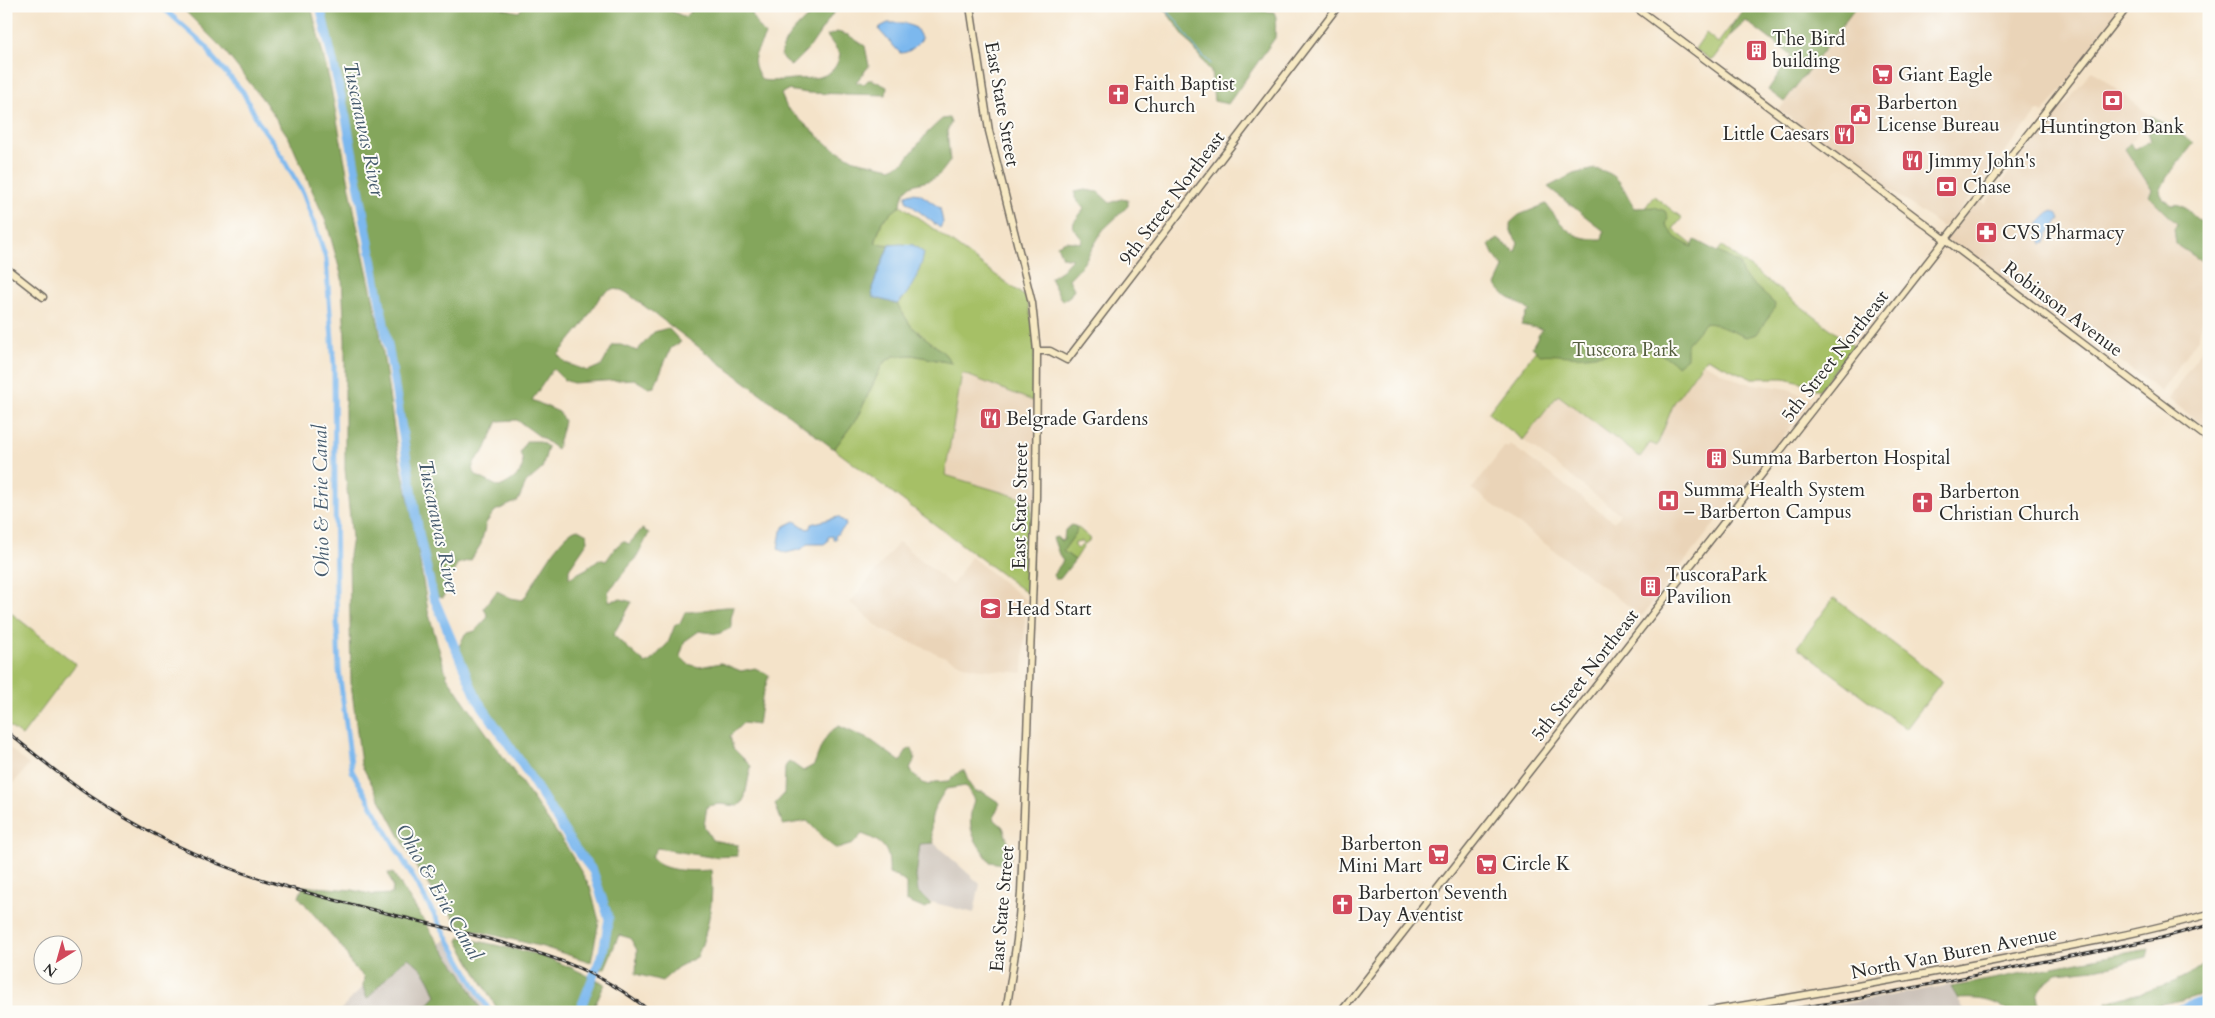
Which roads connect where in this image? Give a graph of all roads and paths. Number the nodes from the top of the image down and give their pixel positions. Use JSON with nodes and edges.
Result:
{"nodes":[{"id":1,"x":970,"y":6,"type":"edge"},
{"id":2,"x":1338,"y":6,"type":"edge"},
{"id":3,"x":1634,"y":6,"type":"edge"},
{"id":4,"x":2128,"y":6,"type":"edge"},
{"id":5,"x":1945,"y":239,"type":"junction"},
{"id":6,"x":6,"y":268,"type":"edge"},
{"id":7,"x":43,"y":297,"type":"dead end"},
{"id":8,"x":1038,"y":351,"type":"junction"},
{"id":9,"x":2209,"y":439,"type":"edge"},
{"id":10,"x":2209,"y":914,"type":"edge"},
{"id":11,"x":1006,"y":1012,"type":"edge"},
{"id":12,"x":1341,"y":1012,"type":"edge"},
{"id":13,"x":1703,"y":1012,"type":"edge"}],
"edges":[{"from":1,"to":8,"type":"street","name":"East State Street"},
{"from":2,"to":8,"type":"street","name":"9th Street Northeast"},
{"from":3,"to":5,"type":"street","name":"Robinson Avenue"},
{"from":4,"to":5,"type":"street","name":"5th Street Northeast"},
{"from":5,"to":9,"type":"street","name":"Robinson Avenue"},
{"from":5,"to":12,"type":"street","name":"5th Street Northeast"},
{"from":6,"to":7,"type":"street"},
{"from":8,"to":11,"type":"street","name":"East State Street"},
{"from":10,"to":13,"type":"street","name":"North Van Buren Avenue"}]}
